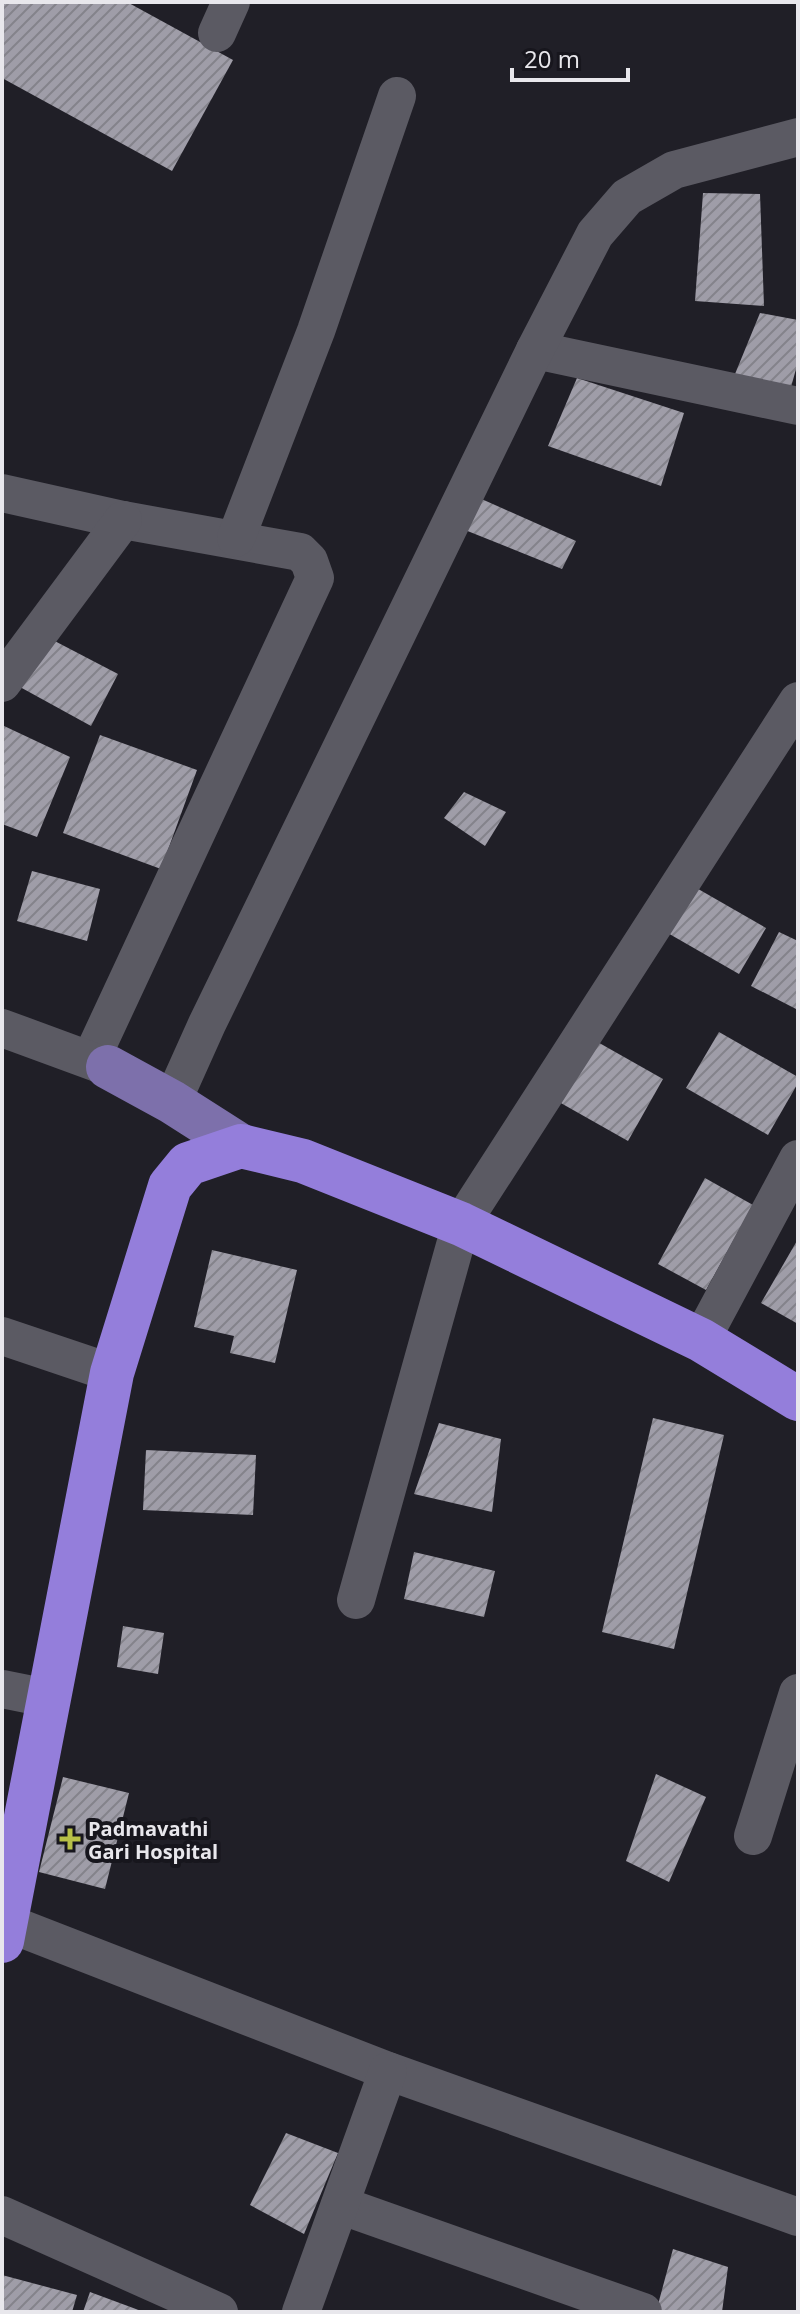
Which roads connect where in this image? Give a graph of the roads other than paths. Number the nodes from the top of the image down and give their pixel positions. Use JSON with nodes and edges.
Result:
{"nodes":[{"id":1,"x":397,"y":96,"type":"dead end"},
{"id":2,"x":798,"y":137,"type":"edge"},
{"id":3,"x":535,"y":350,"type":"junction"},
{"id":4,"x":798,"y":406,"type":"edge"},
{"id":5,"x":2,"y":493,"type":"edge"},
{"id":6,"x":123,"y":520,"type":"junction"},
{"id":7,"x":236,"y":538,"type":"junction"},
{"id":8,"x":2,"y":683,"type":"edge"},
{"id":9,"x":798,"y":701,"type":"edge"},
{"id":10,"x":2,"y":1028,"type":"edge"},
{"id":11,"x":100,"y":1063,"type":"junction"},
{"id":12,"x":160,"y":1095,"type":"junction"},
{"id":13,"x":241,"y":1146,"type":"junction"},
{"id":14,"x":798,"y":1159,"type":"edge"},
{"id":15,"x":461,"y":1224,"type":"junction"},
{"id":16,"x":2,"y":1336,"type":"edge"},
{"id":17,"x":701,"y":1340,"type":"junction"},
{"id":18,"x":112,"y":1373,"type":"junction"},
{"id":19,"x":798,"y":1399,"type":"edge"},
{"id":20,"x":356,"y":1600,"type":"dead end"},
{"id":21,"x":2,"y":1689,"type":"edge"},
{"id":22,"x":798,"y":1693,"type":"edge"},
{"id":23,"x":47,"y":1698,"type":"junction"},
{"id":24,"x":753,"y":1836,"type":"dead end"},
{"id":25,"x":3,"y":1928,"type":"edge"},
{"id":26,"x":388,"y":2071,"type":"junction"},
{"id":27,"x":340,"y":2205,"type":"junction"},
{"id":28,"x":2,"y":2215,"type":"edge"},
{"id":29,"x":798,"y":2217,"type":"edge"},
{"id":30,"x":219,"y":2312,"type":"edge"},
{"id":31,"x":301,"y":2312,"type":"edge"},
{"id":32,"x":643,"y":2312,"type":"edge"}],
"edges":[{"from":1,"to":7,"type":"street"},
{"from":2,"to":3,"type":"street"},
{"from":3,"to":4,"type":"street"},
{"from":3,"to":12,"type":"street"},
{"from":5,"to":6,"type":"street"},
{"from":6,"to":7,"type":"street"},
{"from":6,"to":8,"type":"street"},
{"from":7,"to":11,"type":"street"},
{"from":9,"to":15,"type":"street"},
{"from":10,"to":11,"type":"street"},
{"from":11,"to":12,"type":"main road"},
{"from":12,"to":13,"type":"main road"},
{"from":13,"to":15,"type":"highway"},
{"from":13,"to":18,"type":"highway"},
{"from":14,"to":17,"type":"street"},
{"from":15,"to":17,"type":"highway"},
{"from":15,"to":20,"type":"street"},
{"from":16,"to":18,"type":"street"},
{"from":17,"to":19,"type":"highway"},
{"from":18,"to":23,"type":"highway"},
{"from":21,"to":23,"type":"street"},
{"from":22,"to":24,"type":"street"},
{"from":23,"to":25,"type":"highway"},
{"from":25,"to":26,"type":"street"},
{"from":26,"to":27,"type":"street"},
{"from":26,"to":29,"type":"street"},
{"from":27,"to":31,"type":"street"},
{"from":27,"to":32,"type":"street"},
{"from":28,"to":30,"type":"street"}]}
